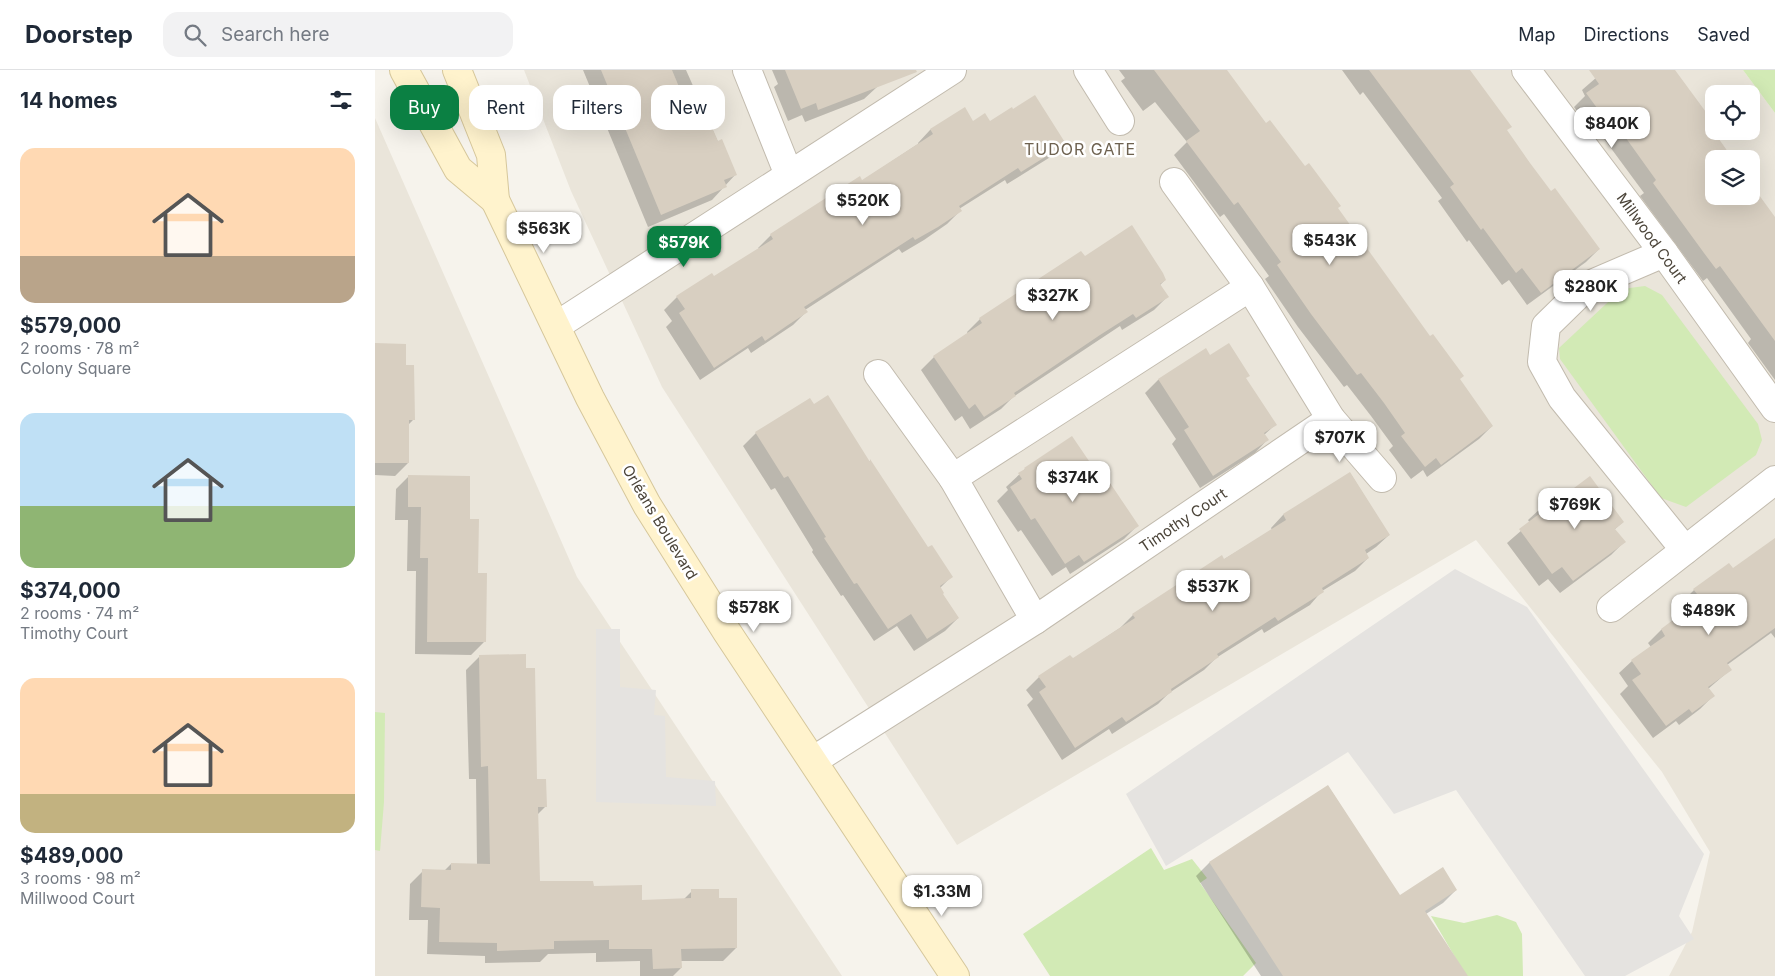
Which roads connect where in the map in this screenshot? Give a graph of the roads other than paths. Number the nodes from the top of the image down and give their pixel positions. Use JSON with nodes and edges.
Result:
{"nodes":[{"id":1,"x":404,"y":70,"type":"edge"},
{"id":2,"x":457,"y":70,"type":"edge"},
{"id":3,"x":747,"y":70,"type":"edge"},
{"id":4,"x":952,"y":70,"type":"edge"},
{"id":5,"x":1088,"y":70,"type":"edge"},
{"id":6,"x":1526,"y":70,"type":"edge"},
{"id":7,"x":1120,"y":121,"type":"dead end"},
{"id":8,"x":789,"y":174,"type":"junction"},
{"id":9,"x":1174,"y":182,"type":"dead end"},
{"id":10,"x":495,"y":200,"type":"junction"},
{"id":11,"x":1664,"y":253,"type":"junction"},
{"id":12,"x":1250,"y":287,"type":"junction"},
{"id":13,"x":556,"y":326,"type":"junction"},
{"id":14,"x":878,"y":374,"type":"dead end"},
{"id":15,"x":1775,"y":408,"type":"edge"},
{"id":16,"x":1331,"y":420,"type":"junction"},
{"id":17,"x":953,"y":478,"type":"junction"},
{"id":18,"x":1382,"y":478,"type":"dead end"},
{"id":19,"x":1775,"y":480,"type":"edge"},
{"id":20,"x":1685,"y":550,"type":"junction"},
{"id":21,"x":1611,"y":608,"type":"dead end"},
{"id":22,"x":1035,"y":620,"type":"junction"},
{"id":23,"x":814,"y":760,"type":"junction"},
{"id":24,"x":955,"y":976,"type":"edge"}],
"edges":[{"from":1,"to":10,"type":"main road","name":"Orléans Boulevard"},
{"from":2,"to":10,"type":"main road","name":"Orléans Boulevard"},
{"from":3,"to":8,"type":"street"},
{"from":4,"to":8,"type":"street"},
{"from":5,"to":7,"type":"street"},
{"from":6,"to":11,"type":"street","name":"Millwood Court"},
{"from":8,"to":13,"type":"street"},
{"from":9,"to":12,"type":"street"},
{"from":10,"to":13,"type":"main road","name":"Orléans Boulevard"},
{"from":11,"to":15,"type":"street","name":"Millwood Court"},
{"from":11,"to":20,"type":"street"},
{"from":12,"to":16,"type":"street"},
{"from":12,"to":17,"type":"street"},
{"from":13,"to":23,"type":"main road","name":"Orléans Boulevard"},
{"from":14,"to":17,"type":"street"},
{"from":16,"to":18,"type":"street"},
{"from":16,"to":22,"type":"street","name":"Timothy Court"},
{"from":17,"to":22,"type":"street"},
{"from":19,"to":20,"type":"street"},
{"from":20,"to":21,"type":"street"},
{"from":22,"to":23,"type":"street","name":"Timothy Court"},
{"from":23,"to":24,"type":"main road","name":"Orléans Boulevard"}]}
